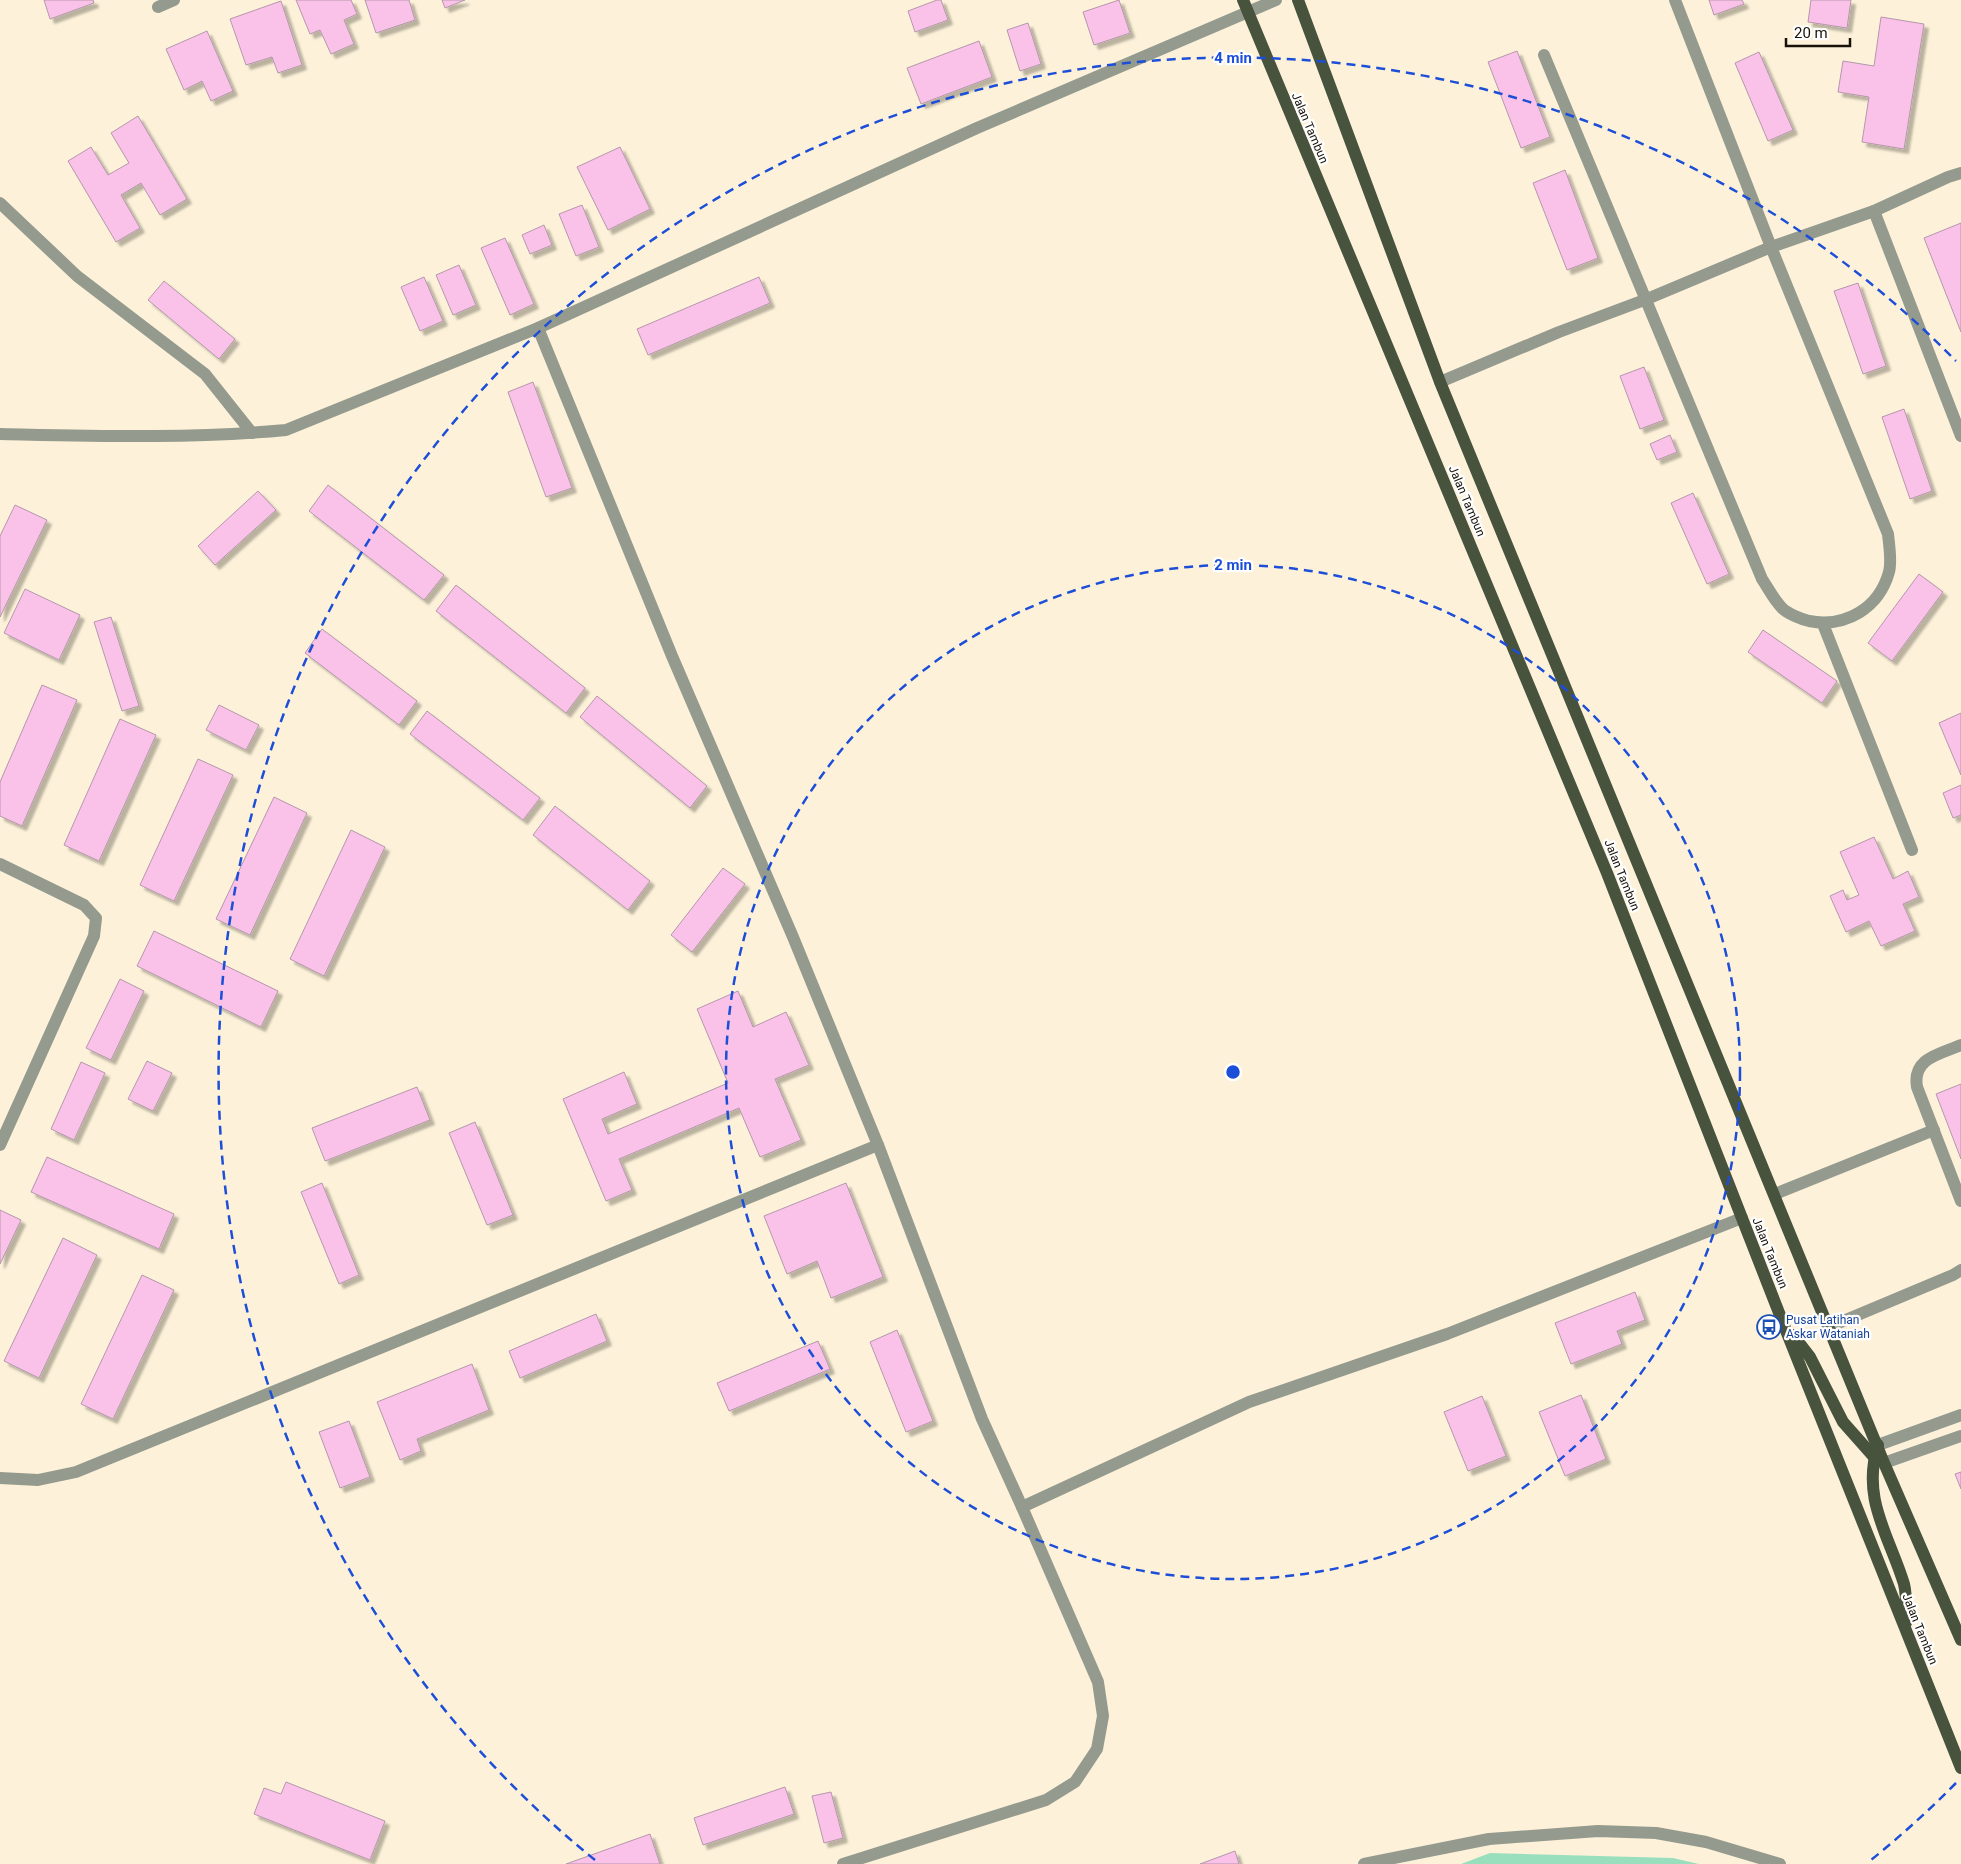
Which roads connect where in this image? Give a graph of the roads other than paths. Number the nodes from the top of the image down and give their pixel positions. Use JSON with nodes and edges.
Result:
{"nodes":[{"id":1,"x":174,"y":0,"type":"edge"},
{"id":2,"x":1276,"y":0,"type":"edge"},
{"id":3,"x":1298,"y":0,"type":"edge"},
{"id":4,"x":1675,"y":0,"type":"edge"},
{"id":5,"x":1244,"y":6,"type":"edge"},
{"id":6,"x":158,"y":7,"type":"dead end"},
{"id":7,"x":1544,"y":55,"type":"dead end"},
{"id":8,"x":1961,"y":172,"type":"edge"},
{"id":9,"x":0,"y":203,"type":"edge"},
{"id":10,"x":1874,"y":211,"type":"junction"},
{"id":11,"x":1771,"y":247,"type":"junction"},
{"id":12,"x":1647,"y":298,"type":"junction"},
{"id":13,"x":538,"y":328,"type":"junction"},
{"id":14,"x":1440,"y":382,"type":"junction"},
{"id":15,"x":252,"y":433,"type":"junction"},
{"id":16,"x":0,"y":434,"type":"edge"},
{"id":17,"x":1961,"y":436,"type":"edge"},
{"id":18,"x":1823,"y":624,"type":"junction"},
{"id":19,"x":1912,"y":850,"type":"dead end"},
{"id":20,"x":0,"y":864,"type":"edge"},
{"id":21,"x":1961,"y":1046,"type":"edge"},
{"id":22,"x":1934,"y":1130,"type":"junction"},
{"id":23,"x":0,"y":1144,"type":"edge"},
{"id":24,"x":878,"y":1145,"type":"junction"},
{"id":25,"x":1775,"y":1194,"type":"junction"},
{"id":26,"x":1961,"y":1201,"type":"edge"},
{"id":27,"x":1742,"y":1218,"type":"junction"},
{"id":28,"x":1961,"y":1270,"type":"edge"},
{"id":29,"x":1783,"y":1322,"type":"junction"},
{"id":30,"x":1830,"y":1327,"type":"junction"},
{"id":31,"x":1961,"y":1415,"type":"edge"},
{"id":32,"x":1961,"y":1436,"type":"edge"},
{"id":33,"x":1879,"y":1455,"type":"junction"},
{"id":34,"x":0,"y":1478,"type":"edge"},
{"id":35,"x":1022,"y":1507,"type":"junction"},
{"id":36,"x":1907,"y":1633,"type":"junction"},
{"id":37,"x":1961,"y":1640,"type":"edge"},
{"id":38,"x":1961,"y":1768,"type":"edge"},
{"id":39,"x":843,"y":1864,"type":"edge"},
{"id":40,"x":1364,"y":1864,"type":"edge"},
{"id":41,"x":1780,"y":1864,"type":"edge"}],
"edges":[{"from":1,"to":6,"type":"street"},
{"from":2,"to":5,"type":"street"},
{"from":3,"to":14,"type":"main road","name":"Jalan Tambun"},
{"from":4,"to":11,"type":"street"},
{"from":5,"to":13,"type":"street"},
{"from":5,"to":27,"type":"main road","name":"Jalan Tambun"},
{"from":7,"to":12,"type":"street"},
{"from":8,"to":10,"type":"street"},
{"from":9,"to":15,"type":"street"},
{"from":10,"to":11,"type":"street"},
{"from":10,"to":17,"type":"street"},
{"from":11,"to":12,"type":"street"},
{"from":11,"to":18,"type":"street"},
{"from":12,"to":14,"type":"street"},
{"from":12,"to":18,"type":"street"},
{"from":13,"to":15,"type":"street"},
{"from":13,"to":24,"type":"street"},
{"from":14,"to":25,"type":"main road","name":"Jalan Tambun"},
{"from":15,"to":16,"type":"street"},
{"from":18,"to":19,"type":"street"},
{"from":20,"to":23,"type":"street"},
{"from":21,"to":22,"type":"street"},
{"from":22,"to":25,"type":"street"},
{"from":22,"to":26,"type":"street"},
{"from":24,"to":34,"type":"street"},
{"from":24,"to":35,"type":"street"},
{"from":25,"to":30,"type":"main road","name":"Jalan Tambun"},
{"from":27,"to":29,"type":"main road","name":"Jalan Tambun"},
{"from":27,"to":35,"type":"street"},
{"from":28,"to":30,"type":"street"},
{"from":29,"to":33,"type":"main road"},
{"from":29,"to":36,"type":"main road","name":"Jalan Tambun"},
{"from":30,"to":33,"type":"main road","name":"Jalan Tambun"},
{"from":31,"to":33,"type":"street"},
{"from":32,"to":33,"type":"street"},
{"from":33,"to":36,"type":"main road"},
{"from":33,"to":37,"type":"main road","name":"Jalan Tambun"},
{"from":35,"to":39,"type":"street"},
{"from":36,"to":38,"type":"main road","name":"Jalan Tambun"},
{"from":40,"to":41,"type":"street"}]}
